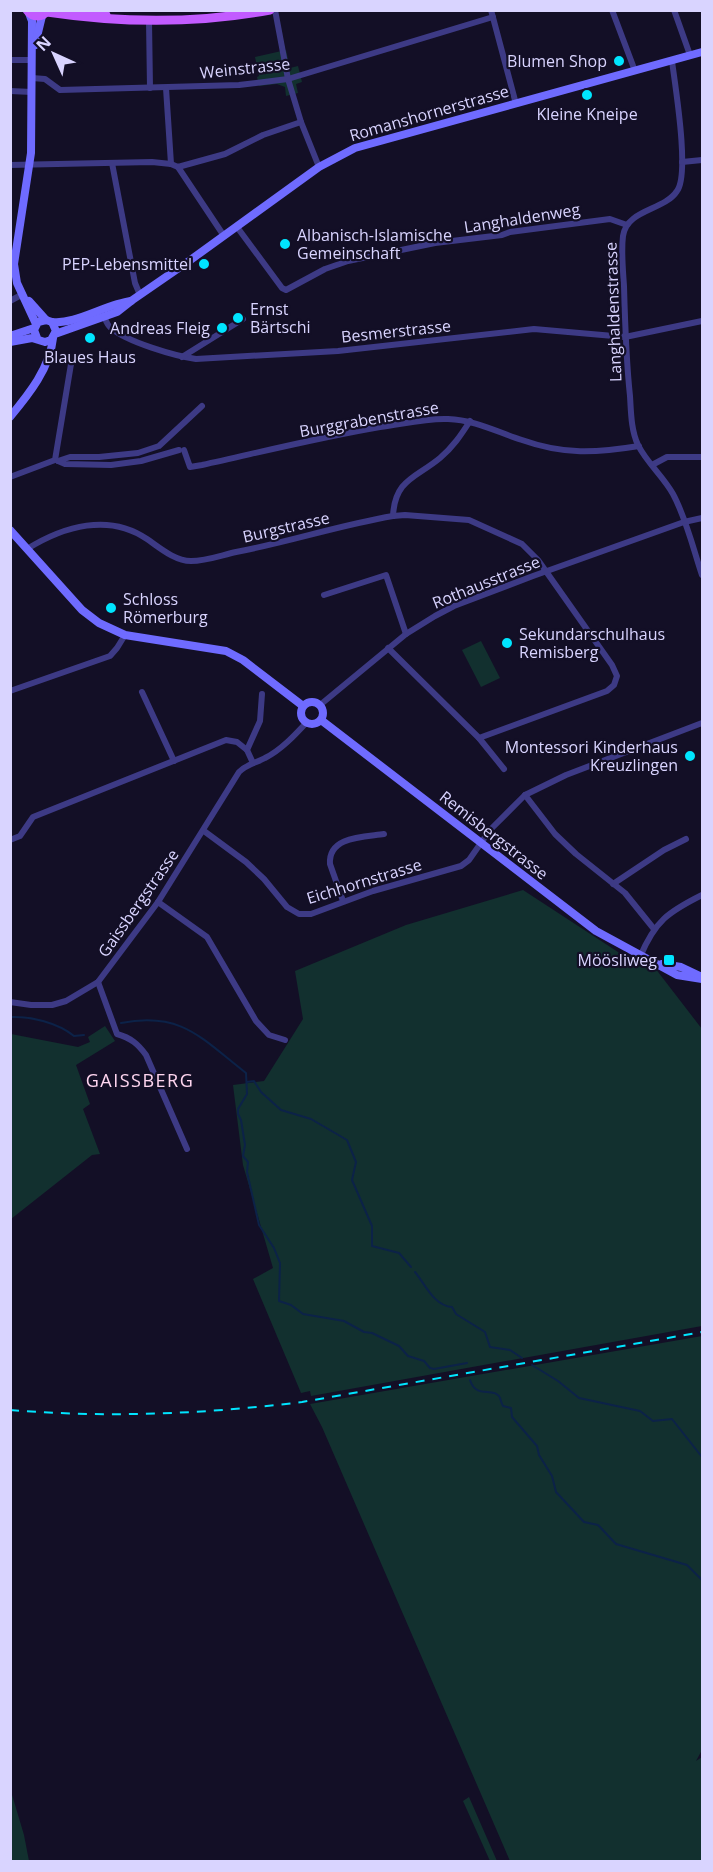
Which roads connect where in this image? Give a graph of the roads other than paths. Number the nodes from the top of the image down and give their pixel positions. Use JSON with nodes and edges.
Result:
{"nodes":[{"id":1,"x":82,"y":10,"type":"edge"},
{"id":2,"x":270,"y":10,"type":"edge"},
{"id":3,"x":275,"y":10,"type":"edge"},
{"id":4,"x":612,"y":10,"type":"edge"},
{"id":5,"x":674,"y":10,"type":"edge"},
{"id":6,"x":28,"y":12,"type":"edge"},
{"id":7,"x":46,"y":13,"type":"edge"},
{"id":8,"x":492,"y":14,"type":"edge"},
{"id":9,"x":114,"y":18,"type":"junction"},
{"id":10,"x":149,"y":21,"type":"junction"},
{"id":11,"x":702,"y":52,"type":"edge"},
{"id":12,"x":690,"y":56,"type":"junction"},
{"id":13,"x":10,"y":60,"type":"edge"},
{"id":14,"x":32,"y":60,"type":"junction"},
{"id":15,"x":672,"y":60,"type":"junction"},
{"id":16,"x":635,"y":71,"type":"junction"},
{"id":17,"x":32,"y":78,"type":"junction"},
{"id":18,"x":288,"y":79,"type":"junction"},
{"id":19,"x":150,"y":88,"type":"junction"},
{"id":20,"x":166,"y":88,"type":"junction"},
{"id":21,"x":10,"y":91,"type":"edge"},
{"id":22,"x":32,"y":92,"type":"junction"},
{"id":23,"x":516,"y":104,"type":"junction"},
{"id":24,"x":301,"y":122,"type":"junction"},
{"id":25,"x":702,"y":160,"type":"edge"},
{"id":26,"x":682,"y":162,"type":"junction"},
{"id":27,"x":112,"y":163,"type":"junction"},
{"id":28,"x":171,"y":164,"type":"junction"},
{"id":29,"x":10,"y":165,"type":"edge"},
{"id":30,"x":29,"y":165,"type":"junction"},
{"id":31,"x":178,"y":167,"type":"junction"},
{"id":32,"x":319,"y":167,"type":"junction"},
{"id":33,"x":627,"y":225,"type":"junction"},
{"id":34,"x":237,"y":227,"type":"junction"},
{"id":35,"x":224,"y":236,"type":"junction"},
{"id":36,"x":22,"y":294,"type":"junction"},
{"id":37,"x":140,"y":295,"type":"junction"},
{"id":38,"x":10,"y":301,"type":"edge"},
{"id":39,"x":102,"y":312,"type":"junction"},
{"id":40,"x":243,"y":319,"type":"dead end"},
{"id":41,"x":49,"y":321,"type":"junction"},
{"id":42,"x":702,"y":321,"type":"edge"},
{"id":43,"x":35,"y":326,"type":"junction"},
{"id":44,"x":10,"y":336,"type":"edge"},
{"id":45,"x":54,"y":336,"type":"junction"},
{"id":46,"x":625,"y":337,"type":"junction"},
{"id":47,"x":39,"y":340,"type":"junction"},
{"id":48,"x":10,"y":342,"type":"edge"},
{"id":49,"x":48,"y":357,"type":"junction"},
{"id":50,"x":182,"y":357,"type":"junction"},
{"id":51,"x":202,"y":406,"type":"dead end"},
{"id":52,"x":10,"y":417,"type":"edge"},
{"id":53,"x":470,"y":421,"type":"junction"},
{"id":54,"x":639,"y":446,"type":"junction"},
{"id":55,"x":702,"y":457,"type":"edge"},
{"id":56,"x":56,"y":461,"type":"junction"},
{"id":57,"x":652,"y":465,"type":"junction"},
{"id":58,"x":10,"y":477,"type":"edge"},
{"id":59,"x":393,"y":516,"type":"junction"},
{"id":60,"x":702,"y":518,"type":"edge"},
{"id":61,"x":684,"y":522,"type":"junction"},
{"id":62,"x":10,"y":530,"type":"edge"},
{"id":63,"x":27,"y":549,"type":"junction"},
{"id":64,"x":546,"y":572,"type":"junction"},
{"id":65,"x":702,"y":575,"type":"edge"},
{"id":66,"x":324,"y":595,"type":"dead end"},
{"id":67,"x":406,"y":634,"type":"junction"},
{"id":68,"x":125,"y":635,"type":"junction"},
{"id":69,"x":388,"y":648,"type":"junction"},
{"id":70,"x":10,"y":691,"type":"edge"},
{"id":71,"x":142,"y":692,"type":"dead end"},
{"id":72,"x":262,"y":694,"type":"dead end"},
{"id":73,"x":320,"y":705,"type":"junction"},
{"id":74,"x":303,"y":706,"type":"junction"},
{"id":75,"x":321,"y":720,"type":"junction"},
{"id":76,"x":307,"y":722,"type":"junction"},
{"id":77,"x":702,"y":723,"type":"edge"},
{"id":78,"x":479,"y":738,"type":"junction"},
{"id":79,"x":248,"y":750,"type":"junction"},
{"id":80,"x":174,"y":760,"type":"junction"},
{"id":81,"x":253,"y":763,"type":"junction"},
{"id":82,"x":504,"y":769,"type":"dead end"},
{"id":83,"x":525,"y":795,"type":"junction"},
{"id":84,"x":204,"y":831,"type":"junction"},
{"id":85,"x":384,"y":834,"type":"dead end"},
{"id":86,"x":686,"y":839,"type":"dead end"},
{"id":87,"x":10,"y":840,"type":"edge"},
{"id":88,"x":481,"y":843,"type":"junction"},
{"id":89,"x":613,"y":884,"type":"junction"},
{"id":90,"x":702,"y":895,"type":"edge"},
{"id":91,"x":343,"y":901,"type":"junction"},
{"id":92,"x":158,"y":902,"type":"junction"},
{"id":93,"x":654,"y":929,"type":"junction"},
{"id":94,"x":640,"y":957,"type":"junction"},
{"id":95,"x":702,"y":979,"type":"edge"},
{"id":96,"x":98,"y":982,"type":"junction"},
{"id":97,"x":10,"y":1002,"type":"edge"},
{"id":98,"x":285,"y":1040,"type":"dead end"},
{"id":99,"x":187,"y":1149,"type":"dead end"}],
"edges":[{"from":1,"to":9,"type":"main road"},
{"from":2,"to":10,"type":"main road"},
{"from":3,"to":18,"type":"street"},
{"from":4,"to":16,"type":"street"},
{"from":5,"to":12,"type":"street"},
{"from":6,"to":7,"type":"main road"},
{"from":6,"to":14,"type":"street"},
{"from":7,"to":9,"type":"main road"},
{"from":7,"to":14,"type":"street"},
{"from":8,"to":18,"type":"street","name":"Weinstrasse"},
{"from":8,"to":23,"type":"street"},
{"from":9,"to":10,"type":"main road"},
{"from":10,"to":19,"type":"street"},
{"from":11,"to":12,"type":"street","name":"Romanshornerstrasse"},
{"from":12,"to":15,"type":"street","name":"Romanshornerstrasse"},
{"from":13,"to":14,"type":"street"},
{"from":14,"to":17,"type":"street"},
{"from":15,"to":16,"type":"street","name":"Romanshornerstrasse"},
{"from":15,"to":26,"type":"street","name":"Langhaldenstrasse"},
{"from":16,"to":23,"type":"street","name":"Romanshornerstrasse"},
{"from":17,"to":19,"type":"street","name":"Weinstrasse"},
{"from":17,"to":22,"type":"street"},
{"from":18,"to":20,"type":"street","name":"Weinstrasse"},
{"from":18,"to":24,"type":"street"},
{"from":19,"to":20,"type":"street","name":"Weinstrasse"},
{"from":20,"to":28,"type":"street"},
{"from":21,"to":22,"type":"street"},
{"from":22,"to":30,"type":"street"},
{"from":23,"to":32,"type":"street","name":"Romanshornerstrasse"},
{"from":24,"to":31,"type":"street"},
{"from":24,"to":32,"type":"street"},
{"from":25,"to":26,"type":"street"},
{"from":26,"to":33,"type":"street","name":"Langhaldenstrasse"},
{"from":27,"to":28,"type":"street"},
{"from":27,"to":30,"type":"street"},
{"from":27,"to":37,"type":"street"},
{"from":28,"to":31,"type":"street"},
{"from":29,"to":30,"type":"street"},
{"from":30,"to":36,"type":"street"},
{"from":31,"to":35,"type":"street"},
{"from":32,"to":34,"type":"street","name":"Romanshornerstrasse"},
{"from":33,"to":34,"type":"street","name":"Langhaldenweg"},
{"from":33,"to":46,"type":"street","name":"Langhaldenstrasse"},
{"from":34,"to":35,"type":"street","name":"Romanshornerstrasse"},
{"from":35,"to":37,"type":"street","name":"Romanshornerstrasse"},
{"from":36,"to":38,"type":"street"},
{"from":36,"to":41,"type":"street"},
{"from":36,"to":43,"type":"street"},
{"from":37,"to":39,"type":"street","name":"Romanshornerstrasse"},
{"from":39,"to":41,"type":"street","name":"Romanshornerstrasse"},
{"from":39,"to":45,"type":"street","name":"Romanshornerstrasse"},
{"from":39,"to":50,"type":"street","name":"Besmerstrasse"},
{"from":40,"to":50,"type":"street"},
{"from":41,"to":43,"type":"street"},
{"from":41,"to":45,"type":"street"},
{"from":42,"to":46,"type":"street","name":"Besmerstrasse"},
{"from":43,"to":44,"type":"street"},
{"from":43,"to":47,"type":"street"},
{"from":45,"to":47,"type":"street"},
{"from":45,"to":49,"type":"street"},
{"from":46,"to":50,"type":"street","name":"Besmerstrasse"},
{"from":46,"to":54,"type":"street","name":"Langhaldenstrasse"},
{"from":47,"to":48,"type":"street"},
{"from":47,"to":49,"type":"street"},
{"from":49,"to":52,"type":"street"},
{"from":49,"to":56,"type":"street"},
{"from":51,"to":56,"type":"street"},
{"from":53,"to":54,"type":"street","name":"Burggrabenstrasse"},
{"from":53,"to":56,"type":"street","name":"Burggrabenstrasse"},
{"from":53,"to":59,"type":"street"},
{"from":54,"to":57,"type":"street","name":"Langhaldenstrasse"},
{"from":55,"to":57,"type":"street"},
{"from":56,"to":58,"type":"street"},
{"from":57,"to":61,"type":"street","name":"Langhaldenstrasse"},
{"from":59,"to":63,"type":"street","name":"Burgstrasse"},
{"from":59,"to":64,"type":"street","name":"Burgstrasse"},
{"from":60,"to":61,"type":"street","name":"Rothausstrasse"},
{"from":61,"to":64,"type":"street","name":"Rothausstrasse"},
{"from":61,"to":65,"type":"street","name":"Langhaldenstrasse"},
{"from":62,"to":63,"type":"street"},
{"from":63,"to":68,"type":"street"},
{"from":64,"to":67,"type":"street","name":"Rothausstrasse"},
{"from":64,"to":78,"type":"street","name":"Burgstrasse"},
{"from":66,"to":67,"type":"street"},
{"from":67,"to":69,"type":"street","name":"Rothausstrasse"},
{"from":68,"to":70,"type":"street"},
{"from":68,"to":74,"type":"street"},
{"from":69,"to":73,"type":"street","name":"Rothausstrasse"},
{"from":69,"to":78,"type":"street"},
{"from":71,"to":80,"type":"street"},
{"from":72,"to":79,"type":"street"},
{"from":73,"to":74,"type":"street"},
{"from":73,"to":75,"type":"street"},
{"from":74,"to":76,"type":"street"},
{"from":75,"to":76,"type":"street"},
{"from":75,"to":88,"type":"street","name":"Remisbergstrasse"},
{"from":76,"to":81,"type":"street","name":"Gaissbergstrasse"},
{"from":77,"to":83,"type":"street","name":"Eichhornstrasse"},
{"from":78,"to":82,"type":"street"},
{"from":79,"to":80,"type":"street"},
{"from":79,"to":81,"type":"street"},
{"from":80,"to":87,"type":"street"},
{"from":81,"to":84,"type":"street","name":"Gaissbergstrasse"},
{"from":83,"to":88,"type":"street","name":"Eichhornstrasse"},
{"from":83,"to":89,"type":"street"},
{"from":84,"to":91,"type":"street","name":"Eichhornstrasse"},
{"from":84,"to":92,"type":"street","name":"Gaissbergstrasse"},
{"from":85,"to":91,"type":"street"},
{"from":86,"to":89,"type":"street"},
{"from":88,"to":91,"type":"street","name":"Eichhornstrasse"},
{"from":88,"to":94,"type":"street","name":"Remisbergstrasse"},
{"from":89,"to":93,"type":"street"},
{"from":90,"to":93,"type":"street"},
{"from":92,"to":96,"type":"street","name":"Gaissbergstrasse"},
{"from":92,"to":98,"type":"street"},
{"from":93,"to":94,"type":"street"},
{"from":94,"to":95,"type":"street","name":"Remisbergstrasse"},
{"from":96,"to":97,"type":"street","name":"Gaissbergstrasse"},
{"from":96,"to":99,"type":"street"}]}
